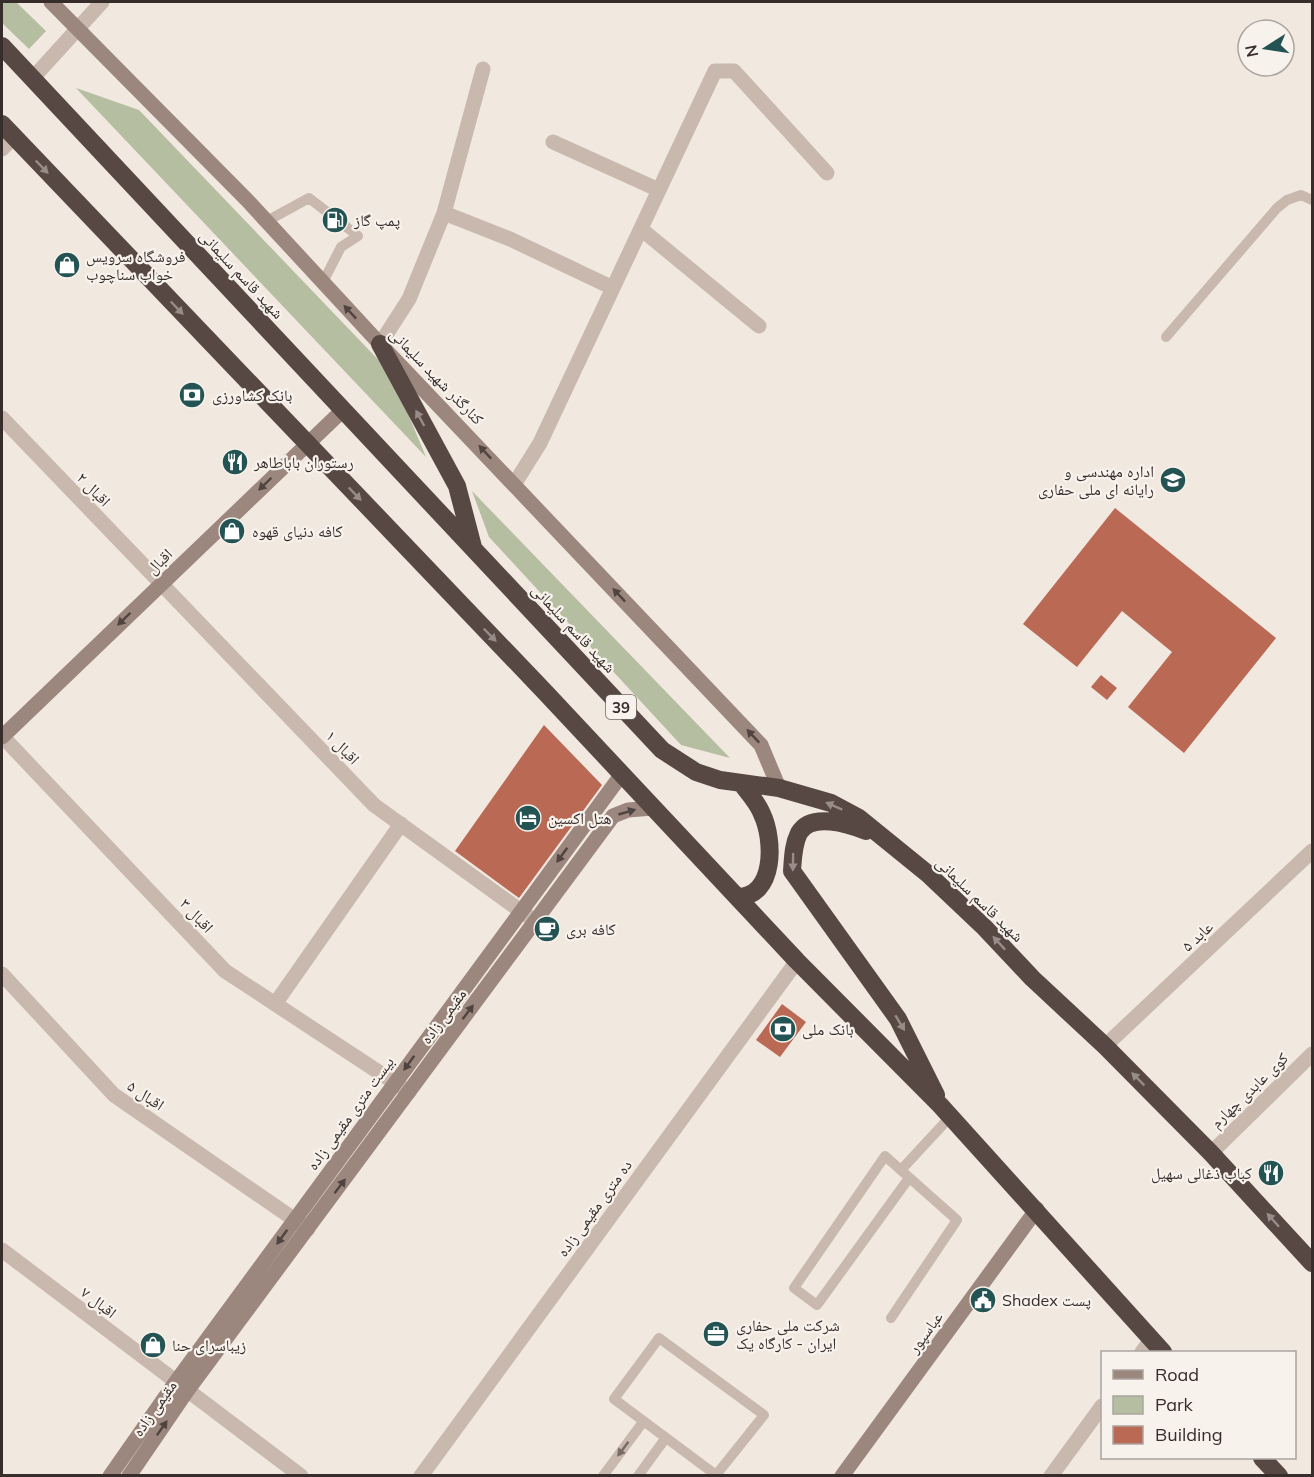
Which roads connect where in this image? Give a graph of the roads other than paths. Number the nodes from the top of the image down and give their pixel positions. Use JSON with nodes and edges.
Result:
{"nodes":[{"id":1,"x":51,"y":2,"type":"edge"},
{"id":2,"x":102,"y":2,"type":"edge"},
{"id":3,"x":77,"y":29,"type":"junction"},
{"id":4,"x":2,"y":46,"type":"edge"},
{"id":5,"x":483,"y":69,"type":"dead end"},
{"id":6,"x":32,"y":79,"type":"junction"},
{"id":7,"x":6,"y":137,"type":"edge"},
{"id":8,"x":553,"y":142,"type":"dead end"},
{"id":9,"x":827,"y":173,"type":"dead end"},
{"id":10,"x":659,"y":190,"type":"junction"},
{"id":11,"x":1312,"y":200,"type":"edge"},
{"id":12,"x":444,"y":213,"type":"junction"},
{"id":13,"x":267,"y":221,"type":"junction"},
{"id":14,"x":641,"y":229,"type":"junction"},
{"id":15,"x":323,"y":282,"type":"junction"},
{"id":16,"x":613,"y":288,"type":"junction"},
{"id":17,"x":759,"y":326,"type":"dead end"},
{"id":18,"x":1166,"y":338,"type":"dead end"},
{"id":19,"x":380,"y":344,"type":"junction"},
{"id":20,"x":343,"y":410,"type":"junction"},
{"id":21,"x":2,"y":418,"type":"edge"},
{"id":22,"x":307,"y":444,"type":"junction"},
{"id":23,"x":515,"y":483,"type":"junction"},
{"id":24,"x":473,"y":549,"type":"junction"},
{"id":25,"x":160,"y":585,"type":"junction"},
{"id":26,"x":2,"y":736,"type":"edge"},
{"id":27,"x":622,"y":774,"type":"junction"},
{"id":28,"x":741,"y":783,"type":"junction"},
{"id":29,"x":779,"y":788,"type":"junction"},
{"id":30,"x":653,"y":808,"type":"junction"},
{"id":31,"x":401,"y":824,"type":"junction"},
{"id":32,"x":884,"y":840,"type":"junction"},
{"id":33,"x":1310,"y":861,"type":"edge"},
{"id":34,"x":737,"y":897,"type":"junction"},
{"id":35,"x":521,"y":911,"type":"junction"},
{"id":36,"x":535,"y":922,"type":"junction"},
{"id":37,"x":796,"y":961,"type":"junction"},
{"id":38,"x":2,"y":974,"type":"edge"},
{"id":39,"x":275,"y":1004,"type":"junction"},
{"id":40,"x":1105,"y":1046,"type":"junction"},
{"id":41,"x":1312,"y":1054,"type":"edge"},
{"id":42,"x":396,"y":1082,"type":"junction"},
{"id":43,"x":409,"y":1092,"type":"junction"},
{"id":44,"x":945,"y":1111,"type":"junction"},
{"id":45,"x":1211,"y":1153,"type":"junction"},
{"id":46,"x":905,"y":1174,"type":"junction"},
{"id":47,"x":1037,"y":1209,"type":"junction"},
{"id":48,"x":295,"y":1218,"type":"junction"},
{"id":49,"x":308,"y":1228,"type":"junction"},
{"id":50,"x":2,"y":1250,"type":"edge"},
{"id":51,"x":1312,"y":1263,"type":"edge"},
{"id":52,"x":891,"y":1318,"type":"dead end"},
{"id":53,"x":1152,"y":1348,"type":"edge"},
{"id":54,"x":181,"y":1387,"type":"junction"},
{"id":55,"x":1101,"y":1407,"type":"edge"},
{"id":56,"x":643,"y":1422,"type":"junction"},
{"id":57,"x":665,"y":1440,"type":"junction"},
{"id":58,"x":1263,"y":1459,"type":"edge"},
{"id":59,"x":110,"y":1476,"type":"edge"},
{"id":60,"x":129,"y":1476,"type":"edge"},
{"id":61,"x":301,"y":1476,"type":"edge"},
{"id":62,"x":421,"y":1476,"type":"edge"},
{"id":63,"x":603,"y":1476,"type":"edge"},
{"id":64,"x":638,"y":1476,"type":"edge"},
{"id":65,"x":842,"y":1476,"type":"edge"},
{"id":66,"x":1051,"y":1476,"type":"edge"},
{"id":67,"x":1279,"y":1476,"type":"edge"}],
"edges":[{"from":1,"to":3,"type":"main road","name":"کنارگذر شهید سلیمانی"},
{"from":2,"to":3,"type":"street"},
{"from":3,"to":6,"type":"street"},
{"from":3,"to":13,"type":"main road","name":"کنارگذر شهید سلیمانی"},
{"from":4,"to":6,"type":"highway","name":"شهید قاسم سلیمانی","number":"39"},
{"from":5,"to":12,"type":"street"},
{"from":6,"to":20,"type":"highway","name":"شهید قاسم سلیمانی","number":"39"},
{"from":7,"to":22,"type":"highway","one_way":true},
{"from":8,"to":10,"type":"street"},
{"from":9,"to":10,"type":"street"},
{"from":10,"to":14,"type":"street"},
{"from":11,"to":18,"type":"lane"},
{"from":12,"to":16,"type":"street"},
{"from":12,"to":19,"type":"street"},
{"from":13,"to":15,"type":"main road","name":"کنارگذر شهید سلیمانی"},
{"from":13,"to":15,"type":"lane"},
{"from":14,"to":16,"type":"street"},
{"from":14,"to":17,"type":"street"},
{"from":19,"to":15,"type":"main road","name":"کنارگذر شهید سلیمانی","one_way":true},
{"from":16,"to":23,"type":"street"},
{"from":23,"to":19,"type":"main road","name":"کنارگذر شهید سلیمانی","one_way":true},
{"from":24,"to":19,"type":"highway","one_way":true},
{"from":20,"to":22,"type":"main road","name":"اقبال"},
{"from":20,"to":24,"type":"highway","name":"شهید قاسم سلیمانی","number":"39"},
{"from":21,"to":25,"type":"street","name":"اقبال ۲"},
{"from":22,"to":25,"type":"main road","name":"اقبال","one_way":true},
{"from":22,"to":27,"type":"highway","one_way":true},
{"from":29,"to":23,"type":"main road","name":"کنارگذر شهید سلیمانی","one_way":true},
{"from":24,"to":28,"type":"highway","name":"شهید قاسم سلیمانی","number":"39"},
{"from":25,"to":26,"type":"main road","name":"اقبال","one_way":true},
{"from":25,"to":31,"type":"street","name":"اقبال ۱"},
{"from":26,"to":39,"type":"street","name":"اقبال ۳"},
{"from":27,"to":30,"type":"highway"},
{"from":27,"to":35,"type":"main road","name":"بیست متری مقیمی زاده","one_way":true},
{"from":28,"to":29,"type":"highway","name":"شهید قاسم سلیمانی","number":"39"},
{"from":28,"to":34,"type":"highway"},
{"from":32,"to":29,"type":"highway","name":"شهید قاسم سلیمانی","number":"39","one_way":true},
{"from":30,"to":34,"type":"highway"},
{"from":36,"to":30,"type":"main road","name":"مقیمی زاده","one_way":true},
{"from":31,"to":35,"type":"street","name":"اقبال ۱"},
{"from":31,"to":39,"type":"street"},
{"from":40,"to":32,"type":"highway","name":"شهید قاسم سلیمانی","number":"39","one_way":true},
{"from":32,"to":44,"type":"highway","one_way":true},
{"from":33,"to":40,"type":"street","name":"عابد ۵"},
{"from":34,"to":37,"type":"highway"},
{"from":35,"to":36,"type":"street","name":"اقبال ۱"},
{"from":35,"to":42,"type":"main road","name":"بیست متری مقیمی زاده","one_way":true},
{"from":43,"to":36,"type":"main road","name":"مقیمی زاده","one_way":true},
{"from":37,"to":44,"type":"highway"},
{"from":37,"to":62,"type":"street","name":"ده متری مقیمی زاده"},
{"from":38,"to":48,"type":"street","name":"اقبال ۵"},
{"from":39,"to":42,"type":"street","name":"اقبال ۳"},
{"from":45,"to":40,"type":"highway","name":"شهید قاسم سلیمانی","number":"39","one_way":true},
{"from":41,"to":45,"type":"street","name":"کوی عابدی چهارم"},
{"from":42,"to":43,"type":"street","name":"اقبال ۳"},
{"from":42,"to":48,"type":"main road","name":"بیست متری مقیمی زاده"},
{"from":49,"to":43,"type":"main road","name":"مقیمی زاده","one_way":true},
{"from":44,"to":46,"type":"lane"},
{"from":44,"to":47,"type":"highway"},
{"from":51,"to":45,"type":"highway","name":"شهید قاسم سلیمانی","number":"39","one_way":true},
{"from":46,"to":46,"type":"lane"},
{"from":46,"to":52,"type":"lane"},
{"from":47,"to":53,"type":"highway"},
{"from":47,"to":65,"type":"main road","name":"عباسپور"},
{"from":48,"to":49,"type":"street","name":"اقبال ۵"},
{"from":48,"to":54,"type":"main road","name":"بیست متری مقیمی زاده","one_way":true},
{"from":49,"to":54,"type":"main road","name":"مقیمی زاده"},
{"from":50,"to":54,"type":"street","name":"اقبال ۷"},
{"from":54,"to":59,"type":"main road","name":"بیست متری مقیمی زاده"},
{"from":60,"to":54,"type":"main road","name":"مقیمی زاده","one_way":true},
{"from":54,"to":61,"type":"street","name":"اقبال ۷"},
{"from":55,"to":66,"type":"street"},
{"from":56,"to":57,"type":"lane"},
{"from":56,"to":57,"type":"lane"},
{"from":56,"to":63,"type":"lane","one_way":true},
{"from":57,"to":64,"type":"lane"},
{"from":58,"to":67,"type":"highway"}]}
